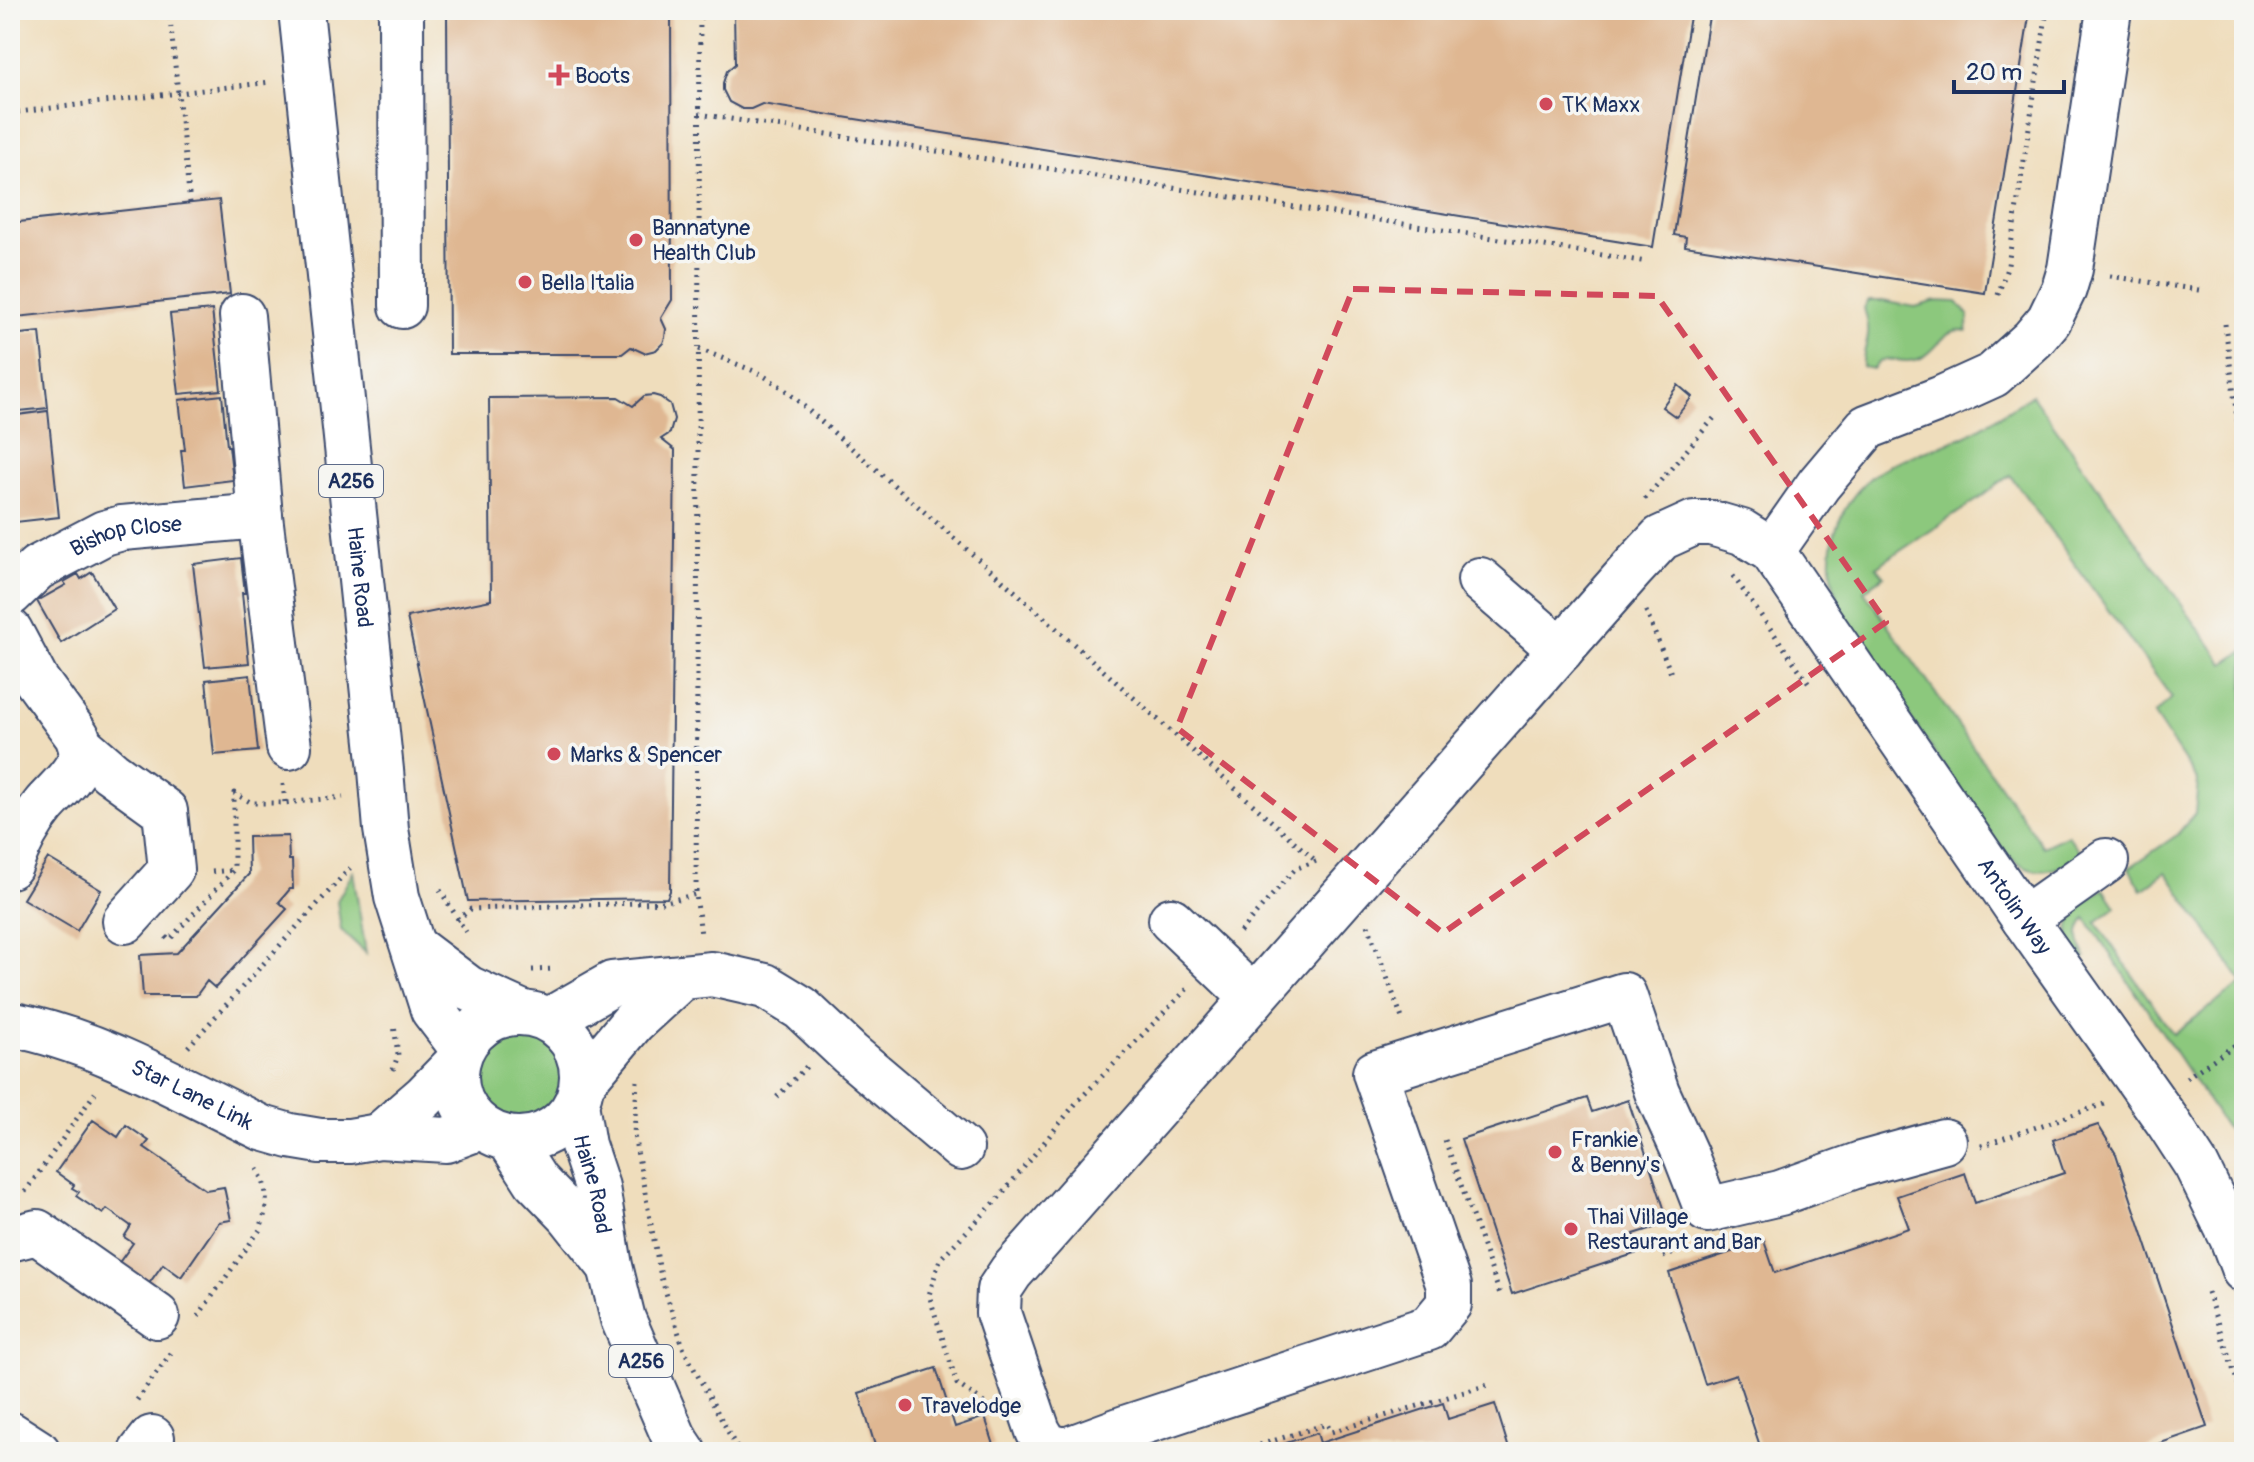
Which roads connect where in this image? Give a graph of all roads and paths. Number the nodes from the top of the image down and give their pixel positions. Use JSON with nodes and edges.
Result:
{"nodes":[{"id":1,"x":169,"y":10,"type":"edge"},
{"id":2,"x":301,"y":10,"type":"edge"},
{"id":3,"x":401,"y":10,"type":"edge"},
{"id":4,"x":700,"y":10,"type":"edge"},
{"id":5,"x":2047,"y":10,"type":"edge"},
{"id":6,"x":2109,"y":10,"type":"edge"},
{"id":7,"x":259,"y":83,"type":"dead end"},
{"id":8,"x":179,"y":92,"type":"junction"},
{"id":9,"x":10,"y":113,"type":"edge"},
{"id":10,"x":699,"y":114,"type":"junction"},
{"id":11,"x":190,"y":203,"type":"dead end"},
{"id":12,"x":1647,"y":262,"type":"dead end"},
{"id":13,"x":2108,"y":275,"type":"dead end"},
{"id":14,"x":2199,"y":290,"type":"dead end"},
{"id":15,"x":1998,"y":295,"type":"dead end"},
{"id":16,"x":402,"y":306,"type":"dead end"},
{"id":17,"x":242,"y":316,"type":"dead end"},
{"id":18,"x":2225,"y":324,"type":"dead end"},
{"id":19,"x":699,"y":349,"type":"junction"},
{"id":20,"x":2244,"y":473,"type":"edge"},
{"id":21,"x":260,"y":516,"type":"junction"},
{"id":22,"x":1772,"y":551,"type":"junction"},
{"id":23,"x":1722,"y":569,"type":"dead end"},
{"id":24,"x":1480,"y":580,"type":"dead end"},
{"id":25,"x":10,"y":594,"type":"edge"},
{"id":26,"x":1645,"y":609,"type":"dead end"},
{"id":27,"x":10,"y":631,"type":"edge"},
{"id":28,"x":1561,"y":650,"type":"junction"},
{"id":29,"x":1672,"y":676,"type":"dead end"},
{"id":30,"x":1819,"y":698,"type":"dead end"},
{"id":31,"x":81,"y":746,"type":"junction"},
{"id":32,"x":289,"y":747,"type":"dead end"},
{"id":33,"x":234,"y":793,"type":"dead end"},
{"id":34,"x":346,"y":797,"type":"dead end"},
{"id":35,"x":2106,"y":861,"type":"dead end"},
{"id":36,"x":353,"y":865,"type":"dead end"},
{"id":37,"x":10,"y":866,"type":"edge"},
{"id":38,"x":437,"y":885,"type":"dead end"},
{"id":39,"x":1348,"y":890,"type":"junction"},
{"id":40,"x":696,"y":894,"type":"junction"},
{"id":41,"x":2024,"y":919,"type":"junction"},
{"id":42,"x":457,"y":920,"type":"junction"},
{"id":43,"x":1171,"y":920,"type":"dead end"},
{"id":44,"x":125,"y":921,"type":"dead end"},
{"id":45,"x":701,"y":935,"type":"dead end"},
{"id":46,"x":474,"y":940,"type":"dead end"},
{"id":47,"x":415,"y":948,"type":"junction"},
{"id":48,"x":568,"y":969,"type":"dead end"},
{"id":49,"x":681,"y":978,"type":"junction"},
{"id":50,"x":1253,"y":998,"type":"junction"},
{"id":51,"x":531,"y":1001,"type":"junction"},
{"id":52,"x":393,"y":1019,"type":"dead end"},
{"id":53,"x":10,"y":1024,"type":"edge"},
{"id":54,"x":2244,"y":1039,"type":"edge"},
{"id":55,"x":182,"y":1054,"type":"dead end"},
{"id":56,"x":459,"y":1055,"type":"junction"},
{"id":57,"x":815,"y":1057,"type":"dead end"},
{"id":58,"x":1417,"y":1061,"type":"junction"},
{"id":59,"x":391,"y":1076,"type":"dead end"},
{"id":60,"x":2185,"y":1079,"type":"dead end"},
{"id":61,"x":637,"y":1080,"type":"dead end"},
{"id":62,"x":99,"y":1088,"type":"dead end"},
{"id":63,"x":2096,"y":1093,"type":"dead end"},
{"id":64,"x":579,"y":1094,"type":"junction"},
{"id":65,"x":777,"y":1097,"type":"dead end"},
{"id":66,"x":1077,"y":1102,"type":"dead end"},
{"id":67,"x":2111,"y":1115,"type":"dead end"},
{"id":68,"x":495,"y":1133,"type":"junction"},
{"id":69,"x":1443,"y":1135,"type":"dead end"},
{"id":70,"x":379,"y":1136,"type":"junction"},
{"id":71,"x":1944,"y":1141,"type":"dead end"},
{"id":72,"x":961,"y":1148,"type":"dead end"},
{"id":73,"x":15,"y":1219,"type":"edge"},
{"id":74,"x":610,"y":1266,"type":"junction"},
{"id":75,"x":2225,"y":1278,"type":"edge"},
{"id":76,"x":1501,"y":1297,"type":"dead end"},
{"id":77,"x":157,"y":1316,"type":"dead end"},
{"id":78,"x":1488,"y":1385,"type":"dead end"},
{"id":79,"x":2244,"y":1401,"type":"edge"},
{"id":80,"x":986,"y":1405,"type":"dead end"},
{"id":81,"x":10,"y":1434,"type":"edge"},
{"id":82,"x":1046,"y":1449,"type":"edge"},
{"id":83,"x":38,"y":1452,"type":"edge"},
{"id":84,"x":684,"y":1452,"type":"edge"},
{"id":85,"x":739,"y":1452,"type":"edge"},
{"id":86,"x":1237,"y":1452,"type":"edge"}],
"edges":[{"from":1,"to":8,"type":"path"},
{"from":2,"to":47,"type":"street","name":"Haine Road","number":"A256"},
{"from":3,"to":16,"type":"street"},
{"from":4,"to":10,"type":"path"},
{"from":5,"to":15,"type":"path"},
{"from":6,"to":22,"type":"street"},
{"from":7,"to":8,"type":"path"},
{"from":8,"to":9,"type":"path"},
{"from":8,"to":11,"type":"path"},
{"from":10,"to":12,"type":"path"},
{"from":10,"to":19,"type":"path"},
{"from":13,"to":14,"type":"path"},
{"from":17,"to":21,"type":"street"},
{"from":18,"to":20,"type":"path"},
{"from":19,"to":39,"type":"path"},
{"from":19,"to":40,"type":"path"},
{"from":21,"to":25,"type":"street","name":"Bishop Close"},
{"from":21,"to":32,"type":"street"},
{"from":22,"to":28,"type":"street"},
{"from":22,"to":41,"type":"street","name":"Antolin Way"},
{"from":23,"to":30,"type":"path"},
{"from":24,"to":28,"type":"street"},
{"from":26,"to":29,"type":"path"},
{"from":27,"to":31,"type":"street"},
{"from":28,"to":39,"type":"street"},
{"from":31,"to":37,"type":"street"},
{"from":31,"to":44,"type":"street"},
{"from":33,"to":34,"type":"path"},
{"from":35,"to":41,"type":"street"},
{"from":36,"to":55,"type":"path"},
{"from":38,"to":42,"type":"path"},
{"from":39,"to":50,"type":"street"},
{"from":39,"to":58,"type":"path"},
{"from":40,"to":42,"type":"path"},
{"from":40,"to":45,"type":"path"},
{"from":41,"to":75,"type":"street","name":"Antolin Way"},
{"from":42,"to":46,"type":"path"},
{"from":43,"to":50,"type":"street"},
{"from":47,"to":51,"type":"street","name":"Haine Road","number":"A256"},
{"from":47,"to":56,"type":"street","name":"Haine Road","number":"A256"},
{"from":48,"to":51,"type":"path"},
{"from":49,"to":51,"type":"street"},
{"from":49,"to":64,"type":"street"},
{"from":49,"to":72,"type":"street"},
{"from":50,"to":82,"type":"street"},
{"from":51,"to":56,"type":"street"},
{"from":51,"to":64,"type":"street","name":"Haine Road","number":"A256"},
{"from":52,"to":59,"type":"path"},
{"from":53,"to":70,"type":"street","name":"Star Lane Link"},
{"from":54,"to":60,"type":"path"},
{"from":56,"to":68,"type":"street","name":"Haine Road","number":"A256"},
{"from":56,"to":70,"type":"street"},
{"from":57,"to":65,"type":"path"},
{"from":58,"to":71,"type":"street"},
{"from":58,"to":82,"type":"street"},
{"from":61,"to":85,"type":"path"},
{"from":62,"to":73,"type":"path"},
{"from":63,"to":67,"type":"path"},
{"from":64,"to":68,"type":"street","name":"Haine Road"},
{"from":64,"to":74,"type":"street","name":"Haine Road","number":"A256"},
{"from":66,"to":80,"type":"path"},
{"from":68,"to":70,"type":"street","name":"Star Lane Link"},
{"from":68,"to":74,"type":"street","name":"Haine Road","number":"A256"},
{"from":69,"to":76,"type":"path"},
{"from":73,"to":77,"type":"street"},
{"from":74,"to":84,"type":"street","name":"Haine Road","number":"A256"},
{"from":75,"to":79,"type":"path"},
{"from":78,"to":86,"type":"path"},
{"from":81,"to":83,"type":"street"}]}
